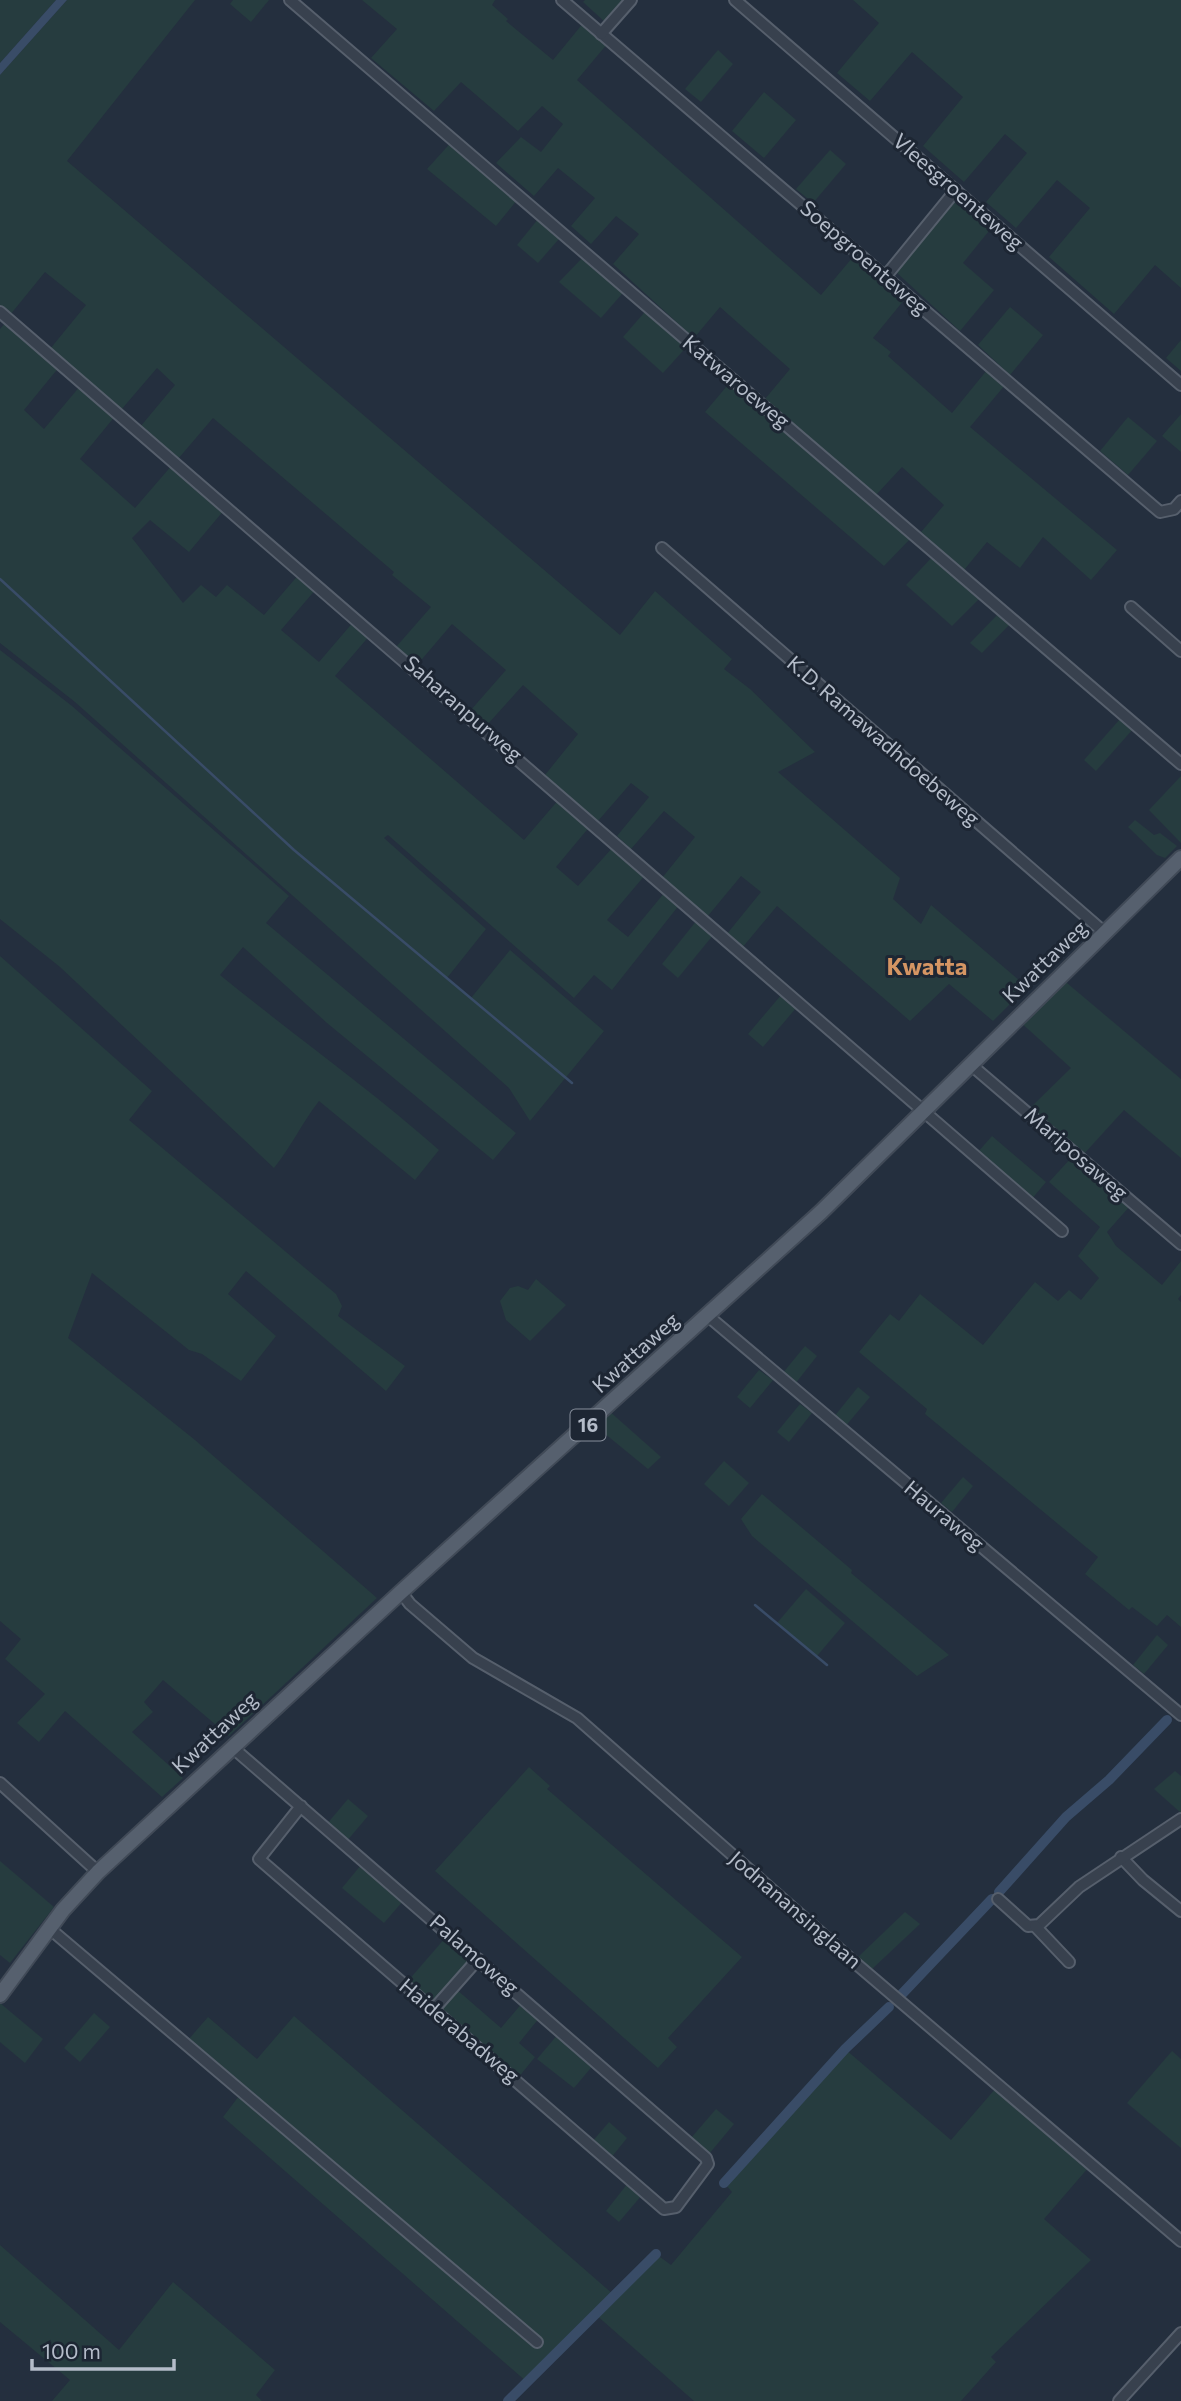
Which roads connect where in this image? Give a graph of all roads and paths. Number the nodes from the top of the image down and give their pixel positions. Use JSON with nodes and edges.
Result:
{"nodes":[{"id":1,"x":290,"y":0,"type":"edge"},
{"id":2,"x":562,"y":0,"type":"edge"},
{"id":3,"x":631,"y":0,"type":"edge"},
{"id":4,"x":735,"y":0,"type":"edge"},
{"id":5,"x":601,"y":34,"type":"junction"},
{"id":6,"x":956,"y":190,"type":"junction"},
{"id":7,"x":885,"y":277,"type":"junction"},
{"id":8,"x":0,"y":312,"type":"edge"},
{"id":9,"x":1181,"y":385,"type":"edge"},
{"id":10,"x":1181,"y":501,"type":"edge"},
{"id":11,"x":662,"y":548,"type":"dead end"},
{"id":12,"x":1132,"y":607,"type":"dead end"},
{"id":13,"x":1181,"y":650,"type":"edge"},
{"id":14,"x":1181,"y":764,"type":"edge"},
{"id":15,"x":1181,"y":858,"type":"edge"},
{"id":16,"x":1105,"y":933,"type":"junction"},
{"id":17,"x":970,"y":1064,"type":"junction"},
{"id":18,"x":923,"y":1110,"type":"junction"},
{"id":19,"x":1062,"y":1231,"type":"dead end"},
{"id":20,"x":1181,"y":1244,"type":"edge"},
{"id":21,"x":708,"y":1316,"type":"junction"},
{"id":22,"x":401,"y":1592,"type":"junction"},
{"id":23,"x":1181,"y":1715,"type":"edge"},
{"id":24,"x":232,"y":1746,"type":"junction"},
{"id":25,"x":0,"y":1783,"type":"edge"},
{"id":26,"x":301,"y":1806,"type":"junction"},
{"id":27,"x":1181,"y":1819,"type":"edge"},
{"id":28,"x":1121,"y":1857,"type":"junction"},
{"id":29,"x":98,"y":1872,"type":"junction"},
{"id":30,"x":998,"y":1899,"type":"dead end"},
{"id":31,"x":1181,"y":1911,"type":"edge"},
{"id":32,"x":1035,"y":1926,"type":"junction"},
{"id":33,"x":49,"y":1928,"type":"junction"},
{"id":34,"x":478,"y":1959,"type":"junction"},
{"id":35,"x":1069,"y":1962,"type":"dead end"},
{"id":36,"x":0,"y":1995,"type":"edge"},
{"id":37,"x":433,"y":2010,"type":"junction"},
{"id":38,"x":706,"y":2169,"type":"joint"},
{"id":39,"x":1181,"y":2241,"type":"edge"},
{"id":40,"x":1181,"y":2333,"type":"edge"},
{"id":41,"x":537,"y":2342,"type":"dead end"},
{"id":42,"x":1119,"y":2401,"type":"edge"}],
"edges":[{"from":1,"to":14,"type":"street","name":"Katwaroeweg"},
{"from":2,"to":5,"type":"street","name":"Soepgroenteweg"},
{"from":3,"to":5,"type":"street"},
{"from":4,"to":6,"type":"street","name":"Vleesgroenteweg"},
{"from":5,"to":7,"type":"street","name":"Soepgroenteweg"},
{"from":6,"to":7,"type":"street"},
{"from":6,"to":9,"type":"street","name":"Vleesgroenteweg"},
{"from":7,"to":10,"type":"street","name":"Soepgroenteweg"},
{"from":8,"to":18,"type":"street","name":"Saharanpurweg"},
{"from":11,"to":16,"type":"street","name":"K.D. Ramawadhdoebeweg"},
{"from":12,"to":13,"type":"street"},
{"from":15,"to":16,"type":"main road","name":"Kwattaweg","number":"16"},
{"from":16,"to":17,"type":"main road","name":"Kwattaweg","number":"16"},
{"from":17,"to":18,"type":"main road","name":"Kwattaweg","number":"16"},
{"from":17,"to":20,"type":"street","name":"Mariposaweg"},
{"from":18,"to":19,"type":"street","name":"Saharanpurweg"},
{"from":18,"to":21,"type":"main road","name":"Kwattaweg","number":"16"},
{"from":21,"to":22,"type":"main road","name":"Kwattaweg","number":"16"},
{"from":21,"to":23,"type":"street","name":"Hauraweg"},
{"from":22,"to":24,"type":"main road","name":"Kwattaweg","number":"16"},
{"from":22,"to":39,"type":"street","name":"Jodnanansinglaan"},
{"from":24,"to":26,"type":"street","name":"Palamoweg"},
{"from":24,"to":29,"type":"main road","name":"Kwattaweg","number":"16"},
{"from":25,"to":29,"type":"street"},
{"from":26,"to":34,"type":"street","name":"Palamoweg"},
{"from":26,"to":37,"type":"street","name":"Haiderabadweg"},
{"from":27,"to":28,"type":"street"},
{"from":28,"to":31,"type":"street"},
{"from":28,"to":32,"type":"street"},
{"from":29,"to":33,"type":"main road","name":"Kwattaweg","number":"16"},
{"from":30,"to":32,"type":"street"},
{"from":32,"to":35,"type":"street"},
{"from":33,"to":36,"type":"main road","name":"Kwattaweg","number":"16"},
{"from":33,"to":41,"type":"street"},
{"from":34,"to":37,"type":"street"},
{"from":34,"to":38,"type":"street","name":"Palamoweg"},
{"from":37,"to":38,"type":"street","name":"Haiderabadweg"},
{"from":40,"to":42,"type":"street"}]}
